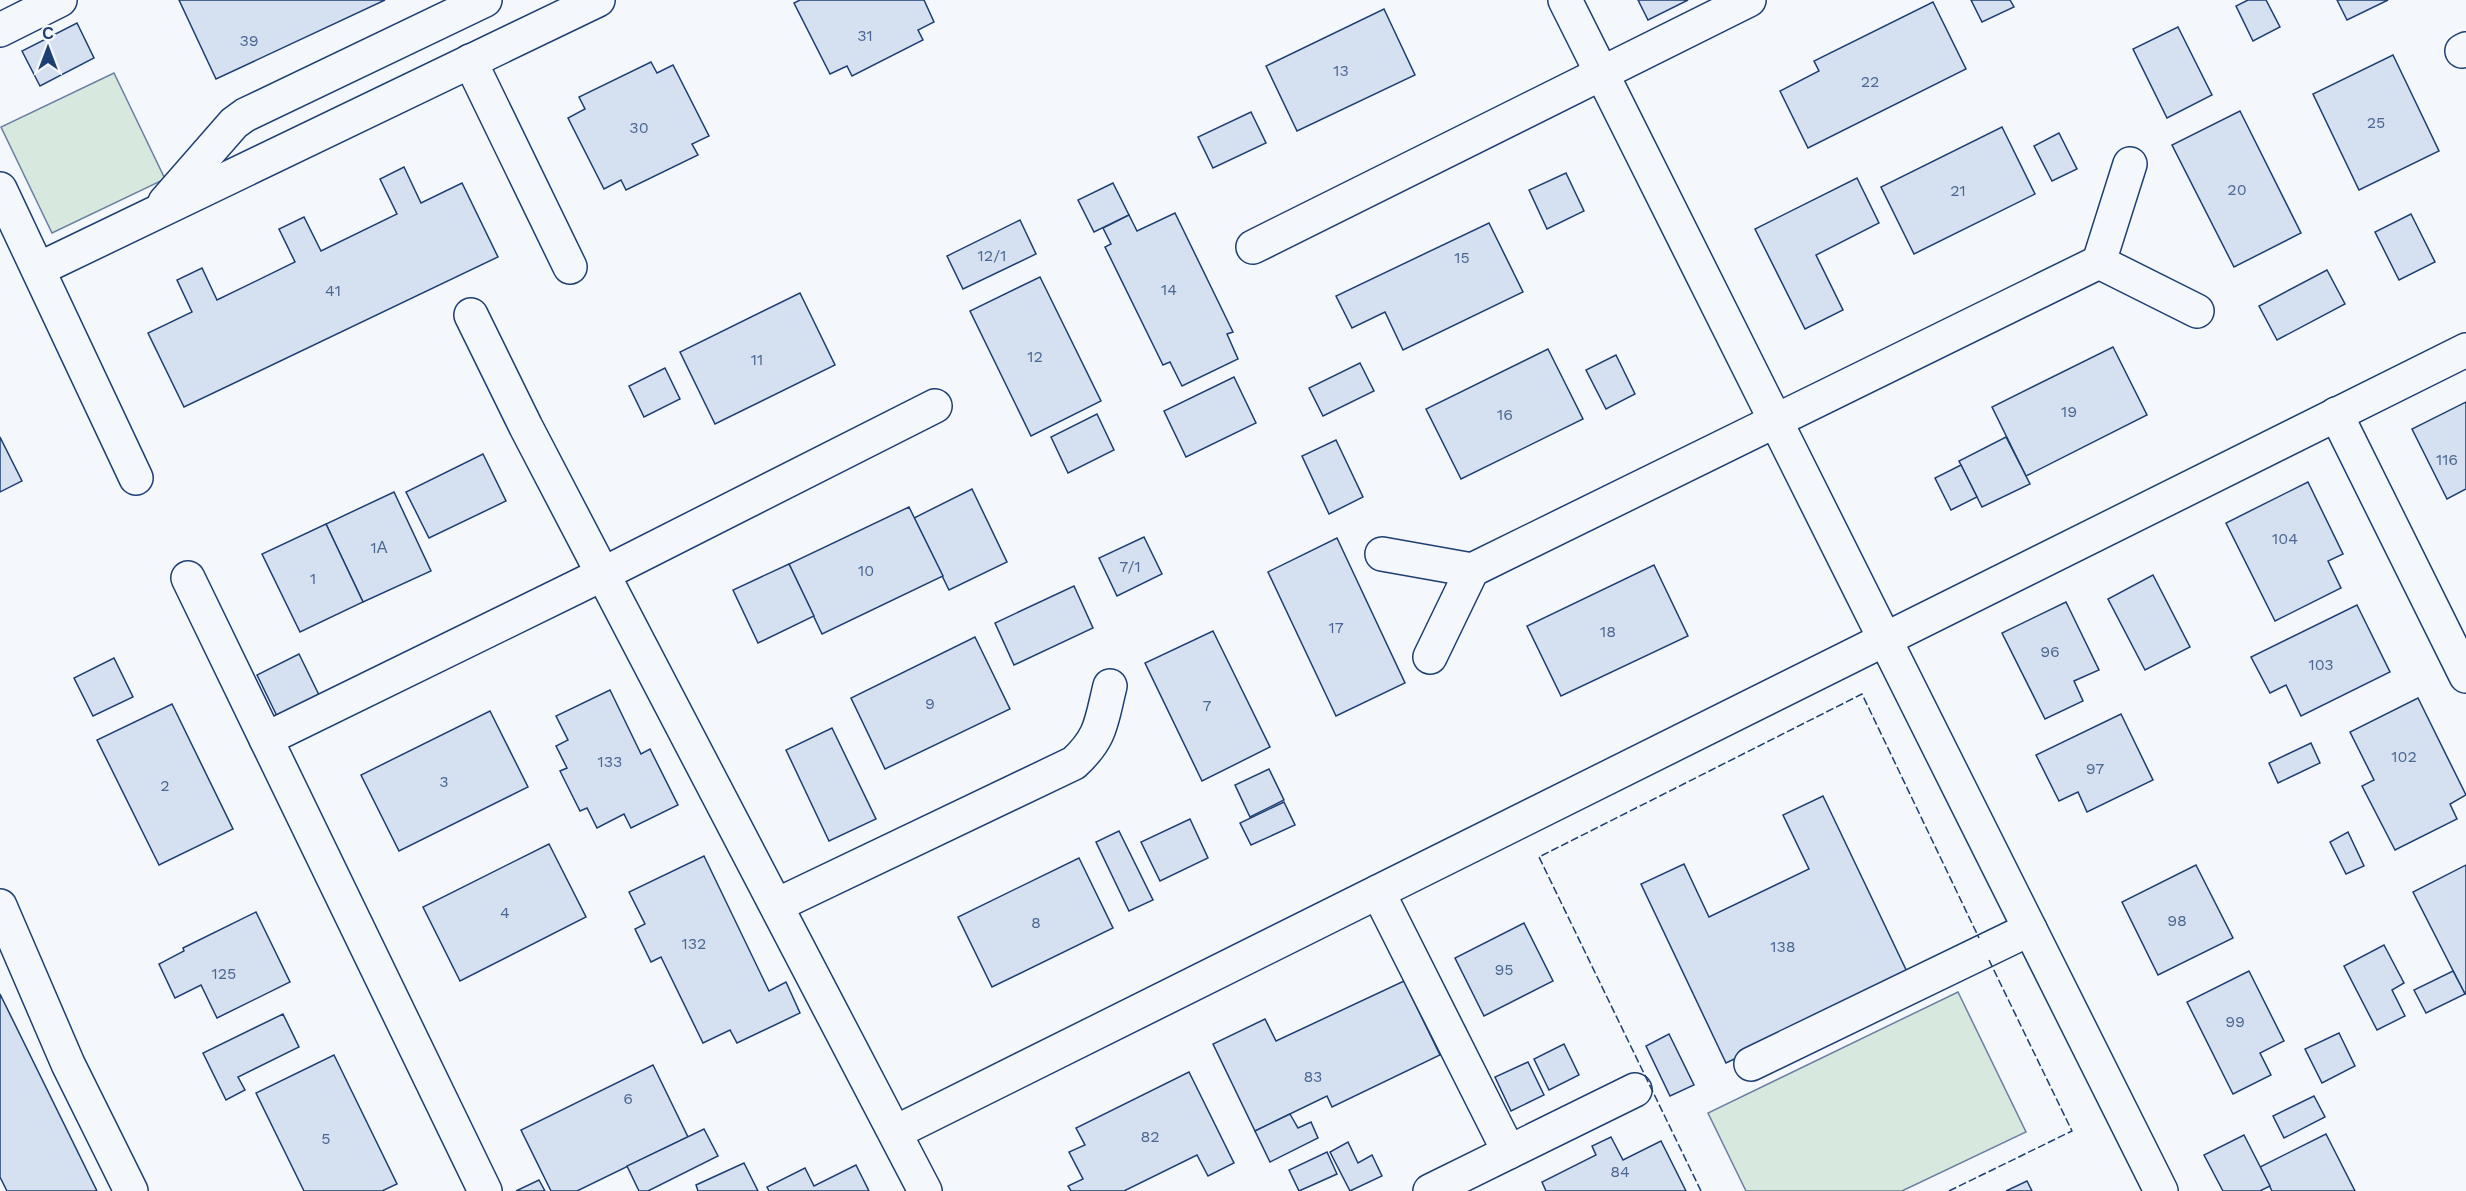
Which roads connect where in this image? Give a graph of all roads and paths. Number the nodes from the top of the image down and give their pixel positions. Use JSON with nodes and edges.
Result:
{"nodes":[{"id":1,"x":60,"y":0,"type":"edge"},
{"id":2,"x":485,"y":0,"type":"edge"},
{"id":3,"x":598,"y":0,"type":"edge"},
{"id":4,"x":1565,"y":0,"type":"edge"},
{"id":5,"x":1749,"y":0,"type":"edge"},
{"id":6,"x":0,"y":30,"type":"edge"},
{"id":7,"x":470,"y":61,"type":"junction"},
{"id":8,"x":1602,"y":74,"type":"junction"},
{"id":9,"x":2130,"y":164,"type":"dead end"},
{"id":10,"x":0,"y":189,"type":"edge"},
{"id":11,"x":156,"y":213,"type":"junction"},
{"id":12,"x":1253,"y":247,"type":"dead end"},
{"id":13,"x":2099,"y":262,"type":"junction"},
{"id":14,"x":570,"y":267,"type":"dead end"},
{"id":15,"x":39,"y":269,"type":"junction"},
{"id":16,"x":2197,"y":311,"type":"dead end"},
{"id":17,"x":471,"y":315,"type":"dead end"},
{"id":18,"x":2466,"y":350,"type":"edge"},
{"id":19,"x":935,"y":406,"type":"dead end"},
{"id":20,"x":2336,"y":414,"type":"junction"},
{"id":21,"x":1776,"y":421,"type":"junction"},
{"id":22,"x":136,"y":478,"type":"dead end"},
{"id":23,"x":1382,"y":554,"type":"dead end"},
{"id":24,"x":1472,"y":570,"type":"junction"},
{"id":25,"x":603,"y":574,"type":"junction"},
{"id":26,"x":188,"y":578,"type":"dead end"},
{"id":27,"x":1884,"y":638,"type":"junction"},
{"id":28,"x":1430,"y":657,"type":"dead end"},
{"id":29,"x":2466,"y":676,"type":"edge"},
{"id":30,"x":1110,"y":686,"type":"dead end"},
{"id":31,"x":266,"y":740,"type":"junction"},
{"id":32,"x":1378,"y":892,"type":"junction"},
{"id":33,"x":777,"y":904,"type":"junction"},
{"id":34,"x":0,"y":906,"type":"edge"},
{"id":35,"x":2030,"y":929,"type":"junction"},
{"id":36,"x":1751,"y":1064,"type":"dead end"},
{"id":37,"x":1635,"y":1090,"type":"dead end"},
{"id":38,"x":896,"y":1132,"type":"junction"},
{"id":39,"x":1509,"y":1152,"type":"junction"},
{"id":40,"x":131,"y":1191,"type":"edge"},
{"id":41,"x":485,"y":1191,"type":"edge"},
{"id":42,"x":925,"y":1191,"type":"edge"},
{"id":43,"x":1430,"y":1191,"type":"edge"},
{"id":44,"x":2161,"y":1191,"type":"edge"}],
"edges":[{"from":1,"to":6,"type":"street"},
{"from":2,"to":11,"type":"street"},
{"from":3,"to":7,"type":"street"},
{"from":4,"to":8,"type":"street"},
{"from":5,"to":8,"type":"street"},
{"from":7,"to":11,"type":"street"},
{"from":7,"to":14,"type":"street"},
{"from":8,"to":12,"type":"street"},
{"from":8,"to":21,"type":"street"},
{"from":9,"to":13,"type":"street"},
{"from":10,"to":15,"type":"street"},
{"from":11,"to":15,"type":"street"},
{"from":13,"to":16,"type":"street"},
{"from":13,"to":21,"type":"street"},
{"from":15,"to":22,"type":"street"},
{"from":17,"to":25,"type":"street"},
{"from":18,"to":20,"type":"street"},
{"from":19,"to":25,"type":"street"},
{"from":20,"to":27,"type":"street"},
{"from":20,"to":29,"type":"street"},
{"from":21,"to":24,"type":"street"},
{"from":21,"to":27,"type":"street"},
{"from":23,"to":24,"type":"street"},
{"from":24,"to":28,"type":"street"},
{"from":25,"to":31,"type":"street"},
{"from":25,"to":33,"type":"street"},
{"from":26,"to":31,"type":"street"},
{"from":27,"to":32,"type":"street"},
{"from":27,"to":35,"type":"street"},
{"from":30,"to":33,"type":"street"},
{"from":31,"to":41,"type":"street"},
{"from":32,"to":38,"type":"street"},
{"from":32,"to":39,"type":"street"},
{"from":33,"to":38,"type":"street"},
{"from":34,"to":40,"type":"street"},
{"from":35,"to":36,"type":"street"},
{"from":35,"to":44,"type":"street"},
{"from":37,"to":39,"type":"street"},
{"from":38,"to":42,"type":"street"},
{"from":39,"to":43,"type":"street"}]}
